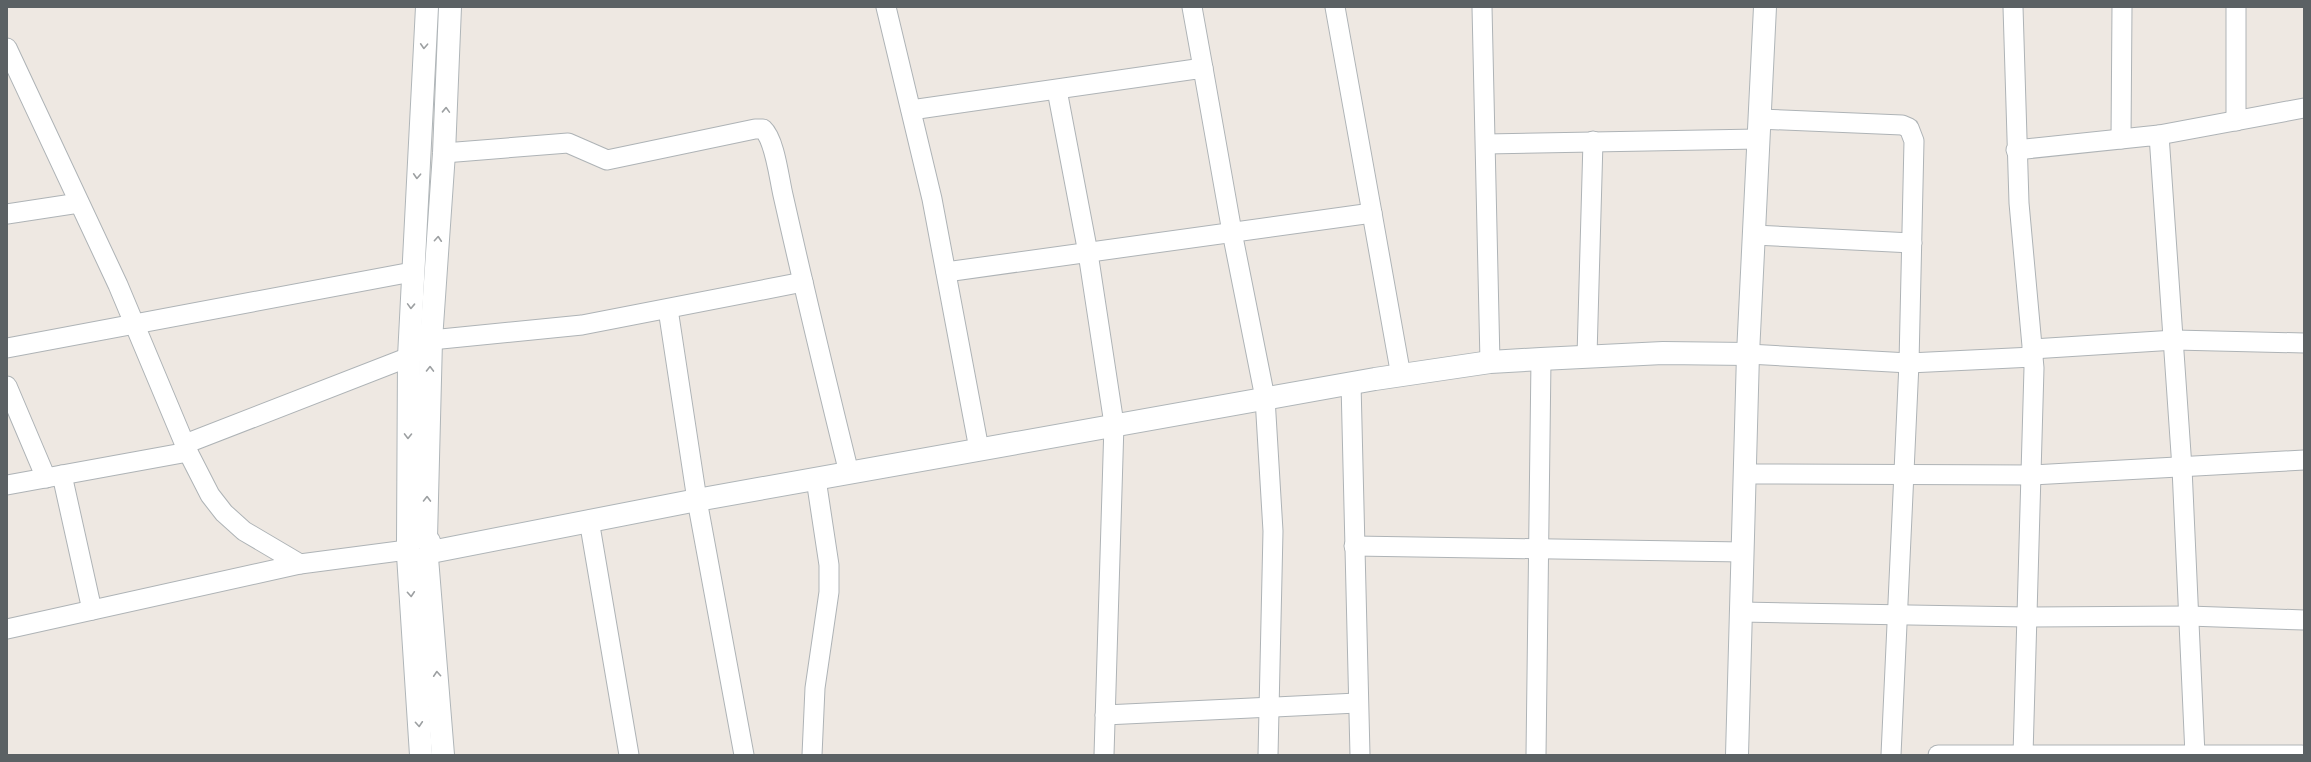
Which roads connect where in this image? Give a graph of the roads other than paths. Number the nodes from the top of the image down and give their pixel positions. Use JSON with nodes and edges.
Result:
{"nodes":[{"id":1,"x":427,"y":7,"type":"edge"},
{"id":2,"x":450,"y":7,"type":"edge"},
{"id":3,"x":886,"y":7,"type":"edge"},
{"id":4,"x":1192,"y":7,"type":"edge"},
{"id":5,"x":1335,"y":7,"type":"edge"},
{"id":6,"x":1482,"y":7,"type":"edge"},
{"id":7,"x":1765,"y":7,"type":"edge"},
{"id":8,"x":2013,"y":7,"type":"edge"},
{"id":9,"x":2122,"y":7,"type":"edge"},
{"id":10,"x":2236,"y":7,"type":"edge"},
{"id":11,"x":7,"y":48,"type":"edge"},
{"id":12,"x":1204,"y":68,"type":"junction"},
{"id":13,"x":12,"y":70,"type":"edge"},
{"id":14,"x":1057,"y":90,"type":"junction"},
{"id":15,"x":2304,"y":108,"type":"edge"},
{"id":16,"x":911,"y":110,"type":"junction"},
{"id":17,"x":2236,"y":120,"type":"junction"},
{"id":18,"x":1759,"y":129,"type":"junction"},
{"id":19,"x":2159,"y":135,"type":"junction"},
{"id":20,"x":2121,"y":139,"type":"junction"},
{"id":21,"x":1593,"y":142,"type":"junction"},
{"id":22,"x":1486,"y":144,"type":"junction"},
{"id":23,"x":2016,"y":150,"type":"junction"},
{"id":24,"x":444,"y":154,"type":"junction"},
{"id":25,"x":79,"y":203,"type":"junction"},
{"id":26,"x":1372,"y":213,"type":"junction"},
{"id":27,"x":7,"y":214,"type":"edge"},
{"id":28,"x":1232,"y":232,"type":"junction"},
{"id":29,"x":1754,"y":235,"type":"junction"},
{"id":30,"x":1912,"y":243,"type":"junction"},
{"id":31,"x":1088,"y":253,"type":"junction"},
{"id":32,"x":412,"y":272,"type":"junction"},
{"id":33,"x":946,"y":272,"type":"junction"},
{"id":34,"x":802,"y":282,"type":"junction"},
{"id":35,"x":668,"y":309,"type":"junction"},
{"id":36,"x":134,"y":323,"type":"junction"},
{"id":37,"x":430,"y":340,"type":"junction"},
{"id":38,"x":2175,"y":340,"type":"junction"},
{"id":39,"x":2304,"y":344,"type":"edge"},
{"id":40,"x":7,"y":348,"type":"edge"},
{"id":41,"x":2033,"y":353,"type":"junction"},
{"id":42,"x":1748,"y":354,"type":"junction"},
{"id":43,"x":1587,"y":356,"type":"junction"},
{"id":44,"x":409,"y":358,"type":"junction"},
{"id":45,"x":1541,"y":359,"type":"junction"},
{"id":46,"x":1490,"y":362,"type":"junction"},
{"id":47,"x":1909,"y":363,"type":"junction"},
{"id":48,"x":1401,"y":376,"type":"junction"},
{"id":49,"x":1350,"y":383,"type":"junction"},
{"id":50,"x":7,"y":386,"type":"edge"},
{"id":51,"x":1265,"y":398,"type":"junction"},
{"id":52,"x":1114,"y":424,"type":"junction"},
{"id":53,"x":187,"y":448,"type":"junction"},
{"id":54,"x":979,"y":449,"type":"junction"},
{"id":55,"x":2304,"y":460,"type":"edge"},
{"id":56,"x":2182,"y":468,"type":"junction"},
{"id":57,"x":849,"y":473,"type":"junction"},
{"id":58,"x":1746,"y":474,"type":"junction"},
{"id":59,"x":1904,"y":475,"type":"junction"},
{"id":60,"x":2032,"y":475,"type":"junction"},
{"id":61,"x":54,"y":476,"type":"junction"},
{"id":62,"x":816,"y":479,"type":"junction"},
{"id":63,"x":7,"y":485,"type":"edge"},
{"id":64,"x":697,"y":500,"type":"junction"},
{"id":65,"x":589,"y":520,"type":"junction"},
{"id":66,"x":1354,"y":546,"type":"junction"},
{"id":67,"x":418,"y":549,"type":"junction"},
{"id":68,"x":1540,"y":549,"type":"junction"},
{"id":69,"x":1743,"y":552,"type":"junction"},
{"id":70,"x":300,"y":564,"type":"junction"},
{"id":71,"x":92,"y":610,"type":"junction"},
{"id":72,"x":1741,"y":612,"type":"junction"},
{"id":73,"x":1898,"y":615,"type":"junction"},
{"id":74,"x":2189,"y":616,"type":"junction"},
{"id":75,"x":2027,"y":617,"type":"junction"},
{"id":76,"x":2304,"y":620,"type":"edge"},
{"id":77,"x":7,"y":629,"type":"edge"},
{"id":78,"x":1357,"y":703,"type":"junction"},
{"id":79,"x":1269,"y":706,"type":"junction"},
{"id":80,"x":1105,"y":715,"type":"junction"},
{"id":81,"x":2195,"y":754,"type":"edge"},
{"id":82,"x":421,"y":755,"type":"edge"},
{"id":83,"x":443,"y":755,"type":"edge"},
{"id":84,"x":629,"y":755,"type":"edge"},
{"id":85,"x":744,"y":755,"type":"edge"},
{"id":86,"x":812,"y":755,"type":"edge"},
{"id":87,"x":1104,"y":755,"type":"edge"},
{"id":88,"x":1268,"y":755,"type":"edge"},
{"id":89,"x":1360,"y":755,"type":"edge"},
{"id":90,"x":1536,"y":755,"type":"edge"},
{"id":91,"x":1737,"y":755,"type":"edge"},
{"id":92,"x":1891,"y":755,"type":"edge"},
{"id":93,"x":1938,"y":755,"type":"edge"},
{"id":94,"x":2023,"y":755,"type":"edge"},
{"id":95,"x":2302,"y":755,"type":"edge"}],
"edges":[{"from":1,"to":32,"type":"street","one_way":true},
{"from":24,"to":2,"type":"street","one_way":true},
{"from":3,"to":16,"type":"street"},
{"from":4,"to":12,"type":"street"},
{"from":5,"to":26,"type":"street"},
{"from":6,"to":22,"type":"street"},
{"from":7,"to":18,"type":"street"},
{"from":8,"to":23,"type":"street"},
{"from":9,"to":20,"type":"street"},
{"from":10,"to":17,"type":"street"},
{"from":11,"to":13,"type":"street"},
{"from":12,"to":14,"type":"street"},
{"from":12,"to":28,"type":"street"},
{"from":13,"to":25,"type":"street"},
{"from":14,"to":16,"type":"street"},
{"from":14,"to":31,"type":"street"},
{"from":15,"to":17,"type":"street"},
{"from":16,"to":33,"type":"street"},
{"from":17,"to":19,"type":"street"},
{"from":18,"to":21,"type":"street"},
{"from":18,"to":29,"type":"street"},
{"from":18,"to":30,"type":"street"},
{"from":19,"to":20,"type":"street"},
{"from":19,"to":38,"type":"street"},
{"from":20,"to":23,"type":"street"},
{"from":21,"to":22,"type":"street"},
{"from":21,"to":43,"type":"street"},
{"from":22,"to":46,"type":"street"},
{"from":23,"to":41,"type":"street"},
{"from":24,"to":34,"type":"street"},
{"from":37,"to":24,"type":"street","one_way":true},
{"from":25,"to":27,"type":"street"},
{"from":25,"to":36,"type":"street"},
{"from":26,"to":28,"type":"street"},
{"from":26,"to":48,"type":"street"},
{"from":28,"to":31,"type":"street"},
{"from":28,"to":51,"type":"street"},
{"from":29,"to":30,"type":"street"},
{"from":29,"to":42,"type":"street"},
{"from":30,"to":47,"type":"street"},
{"from":31,"to":33,"type":"street"},
{"from":31,"to":52,"type":"street"},
{"from":32,"to":36,"type":"street"},
{"from":32,"to":44,"type":"street","one_way":true},
{"from":33,"to":54,"type":"street"},
{"from":34,"to":35,"type":"street"},
{"from":34,"to":57,"type":"street"},
{"from":35,"to":37,"type":"street"},
{"from":35,"to":64,"type":"street"},
{"from":36,"to":40,"type":"street"},
{"from":36,"to":53,"type":"street"},
{"from":67,"to":37,"type":"street","one_way":true},
{"from":38,"to":39,"type":"street"},
{"from":38,"to":41,"type":"street"},
{"from":38,"to":56,"type":"street"},
{"from":41,"to":47,"type":"street"},
{"from":41,"to":60,"type":"street"},
{"from":42,"to":43,"type":"street"},
{"from":42,"to":47,"type":"street"},
{"from":42,"to":58,"type":"street"},
{"from":43,"to":45,"type":"street"},
{"from":44,"to":53,"type":"street"},
{"from":44,"to":67,"type":"street","one_way":true},
{"from":45,"to":46,"type":"street"},
{"from":45,"to":68,"type":"street"},
{"from":46,"to":48,"type":"street"},
{"from":47,"to":59,"type":"street"},
{"from":48,"to":49,"type":"street"},
{"from":49,"to":51,"type":"street"},
{"from":49,"to":66,"type":"street"},
{"from":50,"to":61,"type":"street"},
{"from":51,"to":52,"type":"street"},
{"from":51,"to":79,"type":"street"},
{"from":52,"to":54,"type":"street"},
{"from":52,"to":80,"type":"street"},
{"from":53,"to":61,"type":"street"},
{"from":53,"to":70,"type":"street"},
{"from":54,"to":57,"type":"street"},
{"from":55,"to":56,"type":"street"},
{"from":56,"to":60,"type":"street"},
{"from":56,"to":74,"type":"street"},
{"from":57,"to":62,"type":"street"},
{"from":58,"to":59,"type":"street"},
{"from":58,"to":69,"type":"street"},
{"from":59,"to":60,"type":"street"},
{"from":59,"to":73,"type":"street"},
{"from":60,"to":75,"type":"street"},
{"from":61,"to":63,"type":"street"},
{"from":61,"to":71,"type":"street"},
{"from":62,"to":64,"type":"street"},
{"from":62,"to":86,"type":"street"},
{"from":64,"to":65,"type":"street"},
{"from":64,"to":85,"type":"street"},
{"from":65,"to":67,"type":"street"},
{"from":65,"to":84,"type":"street"},
{"from":66,"to":68,"type":"street"},
{"from":66,"to":78,"type":"street"},
{"from":67,"to":70,"type":"street"},
{"from":67,"to":82,"type":"street","one_way":true},
{"from":83,"to":67,"type":"street","one_way":true},
{"from":68,"to":69,"type":"street"},
{"from":68,"to":90,"type":"street"},
{"from":69,"to":72,"type":"street"},
{"from":70,"to":71,"type":"street"},
{"from":71,"to":77,"type":"street"},
{"from":72,"to":73,"type":"street"},
{"from":72,"to":91,"type":"street"},
{"from":73,"to":75,"type":"street"},
{"from":73,"to":92,"type":"street"},
{"from":74,"to":75,"type":"street"},
{"from":74,"to":76,"type":"street"},
{"from":74,"to":81,"type":"street"},
{"from":75,"to":94,"type":"street"},
{"from":78,"to":79,"type":"street"},
{"from":78,"to":89,"type":"street"},
{"from":79,"to":80,"type":"street"},
{"from":79,"to":88,"type":"street"},
{"from":80,"to":87,"type":"street"},
{"from":81,"to":94,"type":"street"},
{"from":81,"to":95,"type":"street"},
{"from":93,"to":94,"type":"street"}]}
